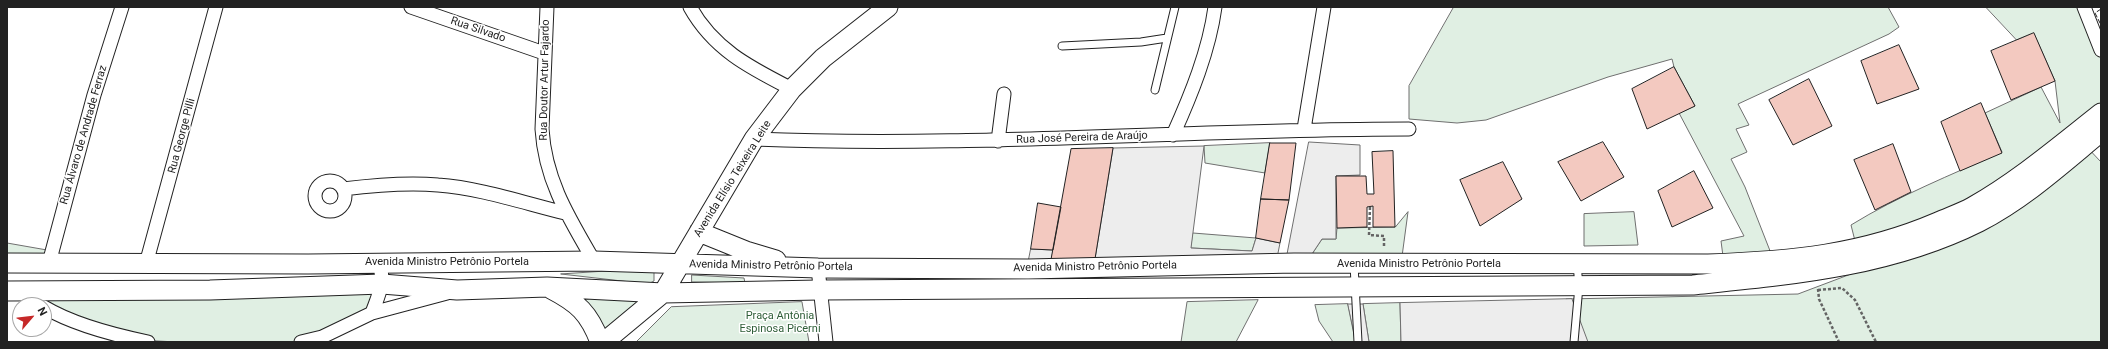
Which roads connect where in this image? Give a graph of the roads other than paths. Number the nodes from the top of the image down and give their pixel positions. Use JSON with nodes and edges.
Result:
{"nodes":[{"id":1,"x":122,"y":7,"type":"edge"},
{"id":2,"x":216,"y":7,"type":"edge"},
{"id":3,"x":411,"y":7,"type":"edge"},
{"id":4,"x":547,"y":7,"type":"edge"},
{"id":5,"x":690,"y":7,"type":"edge"},
{"id":6,"x":888,"y":7,"type":"edge"},
{"id":7,"x":1175,"y":7,"type":"edge"},
{"id":8,"x":1215,"y":7,"type":"edge"},
{"id":9,"x":1324,"y":7,"type":"edge"},
{"id":10,"x":2084,"y":7,"type":"edge"},
{"id":11,"x":1168,"y":38,"type":"junction"},
{"id":12,"x":1062,"y":46,"type":"dead end"},
{"id":13,"x":2101,"y":50,"type":"edge"},
{"id":14,"x":544,"y":52,"type":"junction"},
{"id":15,"x":792,"y":90,"type":"junction"},
{"id":16,"x":1155,"y":90,"type":"dead end"},
{"id":17,"x":1004,"y":94,"type":"dead end"},
{"id":18,"x":2101,"y":112,"type":"edge"},
{"id":19,"x":1304,"y":129,"type":"junction"},
{"id":20,"x":1409,"y":129,"type":"dead end"},
{"id":21,"x":2101,"y":132,"type":"edge"},
{"id":22,"x":1173,"y":135,"type":"junction"},
{"id":23,"x":754,"y":139,"type":"junction"},
{"id":24,"x":998,"y":141,"type":"junction"},
{"id":25,"x":344,"y":189,"type":"dead end"},
{"id":26,"x":565,"y":213,"type":"junction"},
{"id":27,"x":699,"y":232,"type":"junction"},
{"id":28,"x":7,"y":254,"type":"edge"},
{"id":29,"x":594,"y":261,"type":"junction"},
{"id":30,"x":378,"y":262,"type":"junction"},
{"id":31,"x":7,"y":263,"type":"edge"},
{"id":32,"x":49,"y":263,"type":"junction"},
{"id":33,"x":146,"y":264,"type":"junction"},
{"id":34,"x":680,"y":264,"type":"junction"},
{"id":35,"x":1354,"y":264,"type":"junction"},
{"id":36,"x":1577,"y":264,"type":"junction"},
{"id":37,"x":809,"y":268,"type":"junction"},
{"id":38,"x":382,"y":284,"type":"junction"},
{"id":39,"x":1579,"y":286,"type":"junction"},
{"id":40,"x":547,"y":287,"type":"junction"},
{"id":41,"x":1356,"y":288,"type":"junction"},
{"id":42,"x":457,"y":290,"type":"junction"},
{"id":43,"x":819,"y":290,"type":"junction"},
{"id":44,"x":15,"y":291,"type":"edge"},
{"id":45,"x":663,"y":293,"type":"junction"},
{"id":46,"x":26,"y":297,"type":"edge"},
{"id":47,"x":52,"y":310,"type":"edge"},
{"id":48,"x":372,"y":313,"type":"junction"},
{"id":49,"x":148,"y":342,"type":"edge"},
{"id":50,"x":301,"y":342,"type":"edge"},
{"id":51,"x":600,"y":342,"type":"edge"},
{"id":52,"x":604,"y":342,"type":"edge"},
{"id":53,"x":826,"y":342,"type":"edge"},
{"id":54,"x":1358,"y":342,"type":"edge"},
{"id":55,"x":1574,"y":342,"type":"edge"}],
"edges":[{"from":1,"to":32,"type":"street","name":"Rua Álvaro de Andrade Ferraz"},
{"from":2,"to":33,"type":"street","name":"Rua George Pilli"},
{"from":3,"to":14,"type":"street","name":"Rua Silvado"},
{"from":4,"to":14,"type":"street","name":"Rua Doutor Artur Fajardo"},
{"from":5,"to":15,"type":"street"},
{"from":6,"to":15,"type":"street","name":"Avenida Elísio Teixeira Leite"},
{"from":7,"to":11,"type":"lane"},
{"from":8,"to":22,"type":"street"},
{"from":9,"to":19,"type":"street"},
{"from":10,"to":13,"type":"street"},
{"from":11,"to":12,"type":"lane"},
{"from":11,"to":16,"type":"lane"},
{"from":14,"to":26,"type":"street","name":"Rua Doutor Artur Fajardo"},
{"from":15,"to":23,"type":"street","name":"Avenida Elísio Teixeira Leite"},
{"from":17,"to":24,"type":"street"},
{"from":18,"to":36,"type":"street","name":"Avenida Ministro Petrônio Portela"},
{"from":19,"to":20,"type":"street","name":"Rua José Pereira de Araújo"},
{"from":19,"to":22,"type":"street","name":"Rua José Pereira de Araújo"},
{"from":21,"to":39,"type":"street","name":"Avenida Ministro Petrônio Portela"},
{"from":22,"to":24,"type":"street","name":"Rua José Pereira de Araújo"},
{"from":23,"to":24,"type":"street","name":"Rua José Pereira de Araújo"},
{"from":23,"to":27,"type":"street","name":"Avenida Elísio Teixeira Leite"},
{"from":25,"to":26,"type":"street"},
{"from":26,"to":29,"type":"street","name":"Rua Doutor Artur Fajardo"},
{"from":27,"to":34,"type":"street","name":"Avenida Elísio Teixeira Leite"},
{"from":27,"to":37,"type":"street"},
{"from":28,"to":32,"type":"street","name":"Avenida Ministro Petrônio Portela"},
{"from":29,"to":30,"type":"street","name":"Avenida Ministro Petrônio Portela"},
{"from":29,"to":34,"type":"street","name":"Avenida Ministro Petrônio Portela"},
{"from":30,"to":33,"type":"street","name":"Avenida Ministro Petrônio Portela"},
{"from":30,"to":38,"type":"street"},
{"from":31,"to":32,"type":"street","name":"Avenida Ministro Petrônio Portela"},
{"from":32,"to":33,"type":"street","name":"Avenida Ministro Petrônio Portela"},
{"from":34,"to":37,"type":"street","name":"Avenida Ministro Petrônio Portela"},
{"from":34,"to":45,"type":"street","name":"Avenida Elísio Teixeira Leite"},
{"from":35,"to":36,"type":"street","name":"Avenida Ministro Petrônio Portela"},
{"from":35,"to":37,"type":"street","name":"Avenida Ministro Petrônio Portela"},
{"from":35,"to":41,"type":"lane"},
{"from":36,"to":39,"type":"lane"},
{"from":37,"to":43,"type":"street"},
{"from":38,"to":42,"type":"street","name":"Avenida Ministro Petrônio Portela"},
{"from":38,"to":44,"type":"street","name":"Avenida Ministro Petrônio Portela"},
{"from":38,"to":48,"type":"street"},
{"from":39,"to":41,"type":"street","name":"Avenida Ministro Petrônio Portela"},
{"from":39,"to":55,"type":"lane"},
{"from":40,"to":42,"type":"street","name":"Avenida Ministro Petrônio Portela"},
{"from":40,"to":45,"type":"street","name":"Avenida Ministro Petrônio Portela"},
{"from":40,"to":51,"type":"street"},
{"from":41,"to":43,"type":"street","name":"Avenida Ministro Petrônio Portela"},
{"from":41,"to":54,"type":"lane"},
{"from":42,"to":48,"type":"street","name":"Avenida Ministro Petrônio Portela"},
{"from":43,"to":45,"type":"street","name":"Avenida Ministro Petrônio Portela"},
{"from":43,"to":53,"type":"street"},
{"from":44,"to":46,"type":"street","name":"Avenida Ministro Petrônio Portela"},
{"from":45,"to":52,"type":"street","name":"Avenida Elísio Teixeira Leite"},
{"from":47,"to":49,"type":"street","name":"Avenida Ministro Petrônio Portela"},
{"from":48,"to":50,"type":"street","name":"Avenida Ministro Petrônio Portela"}]}
